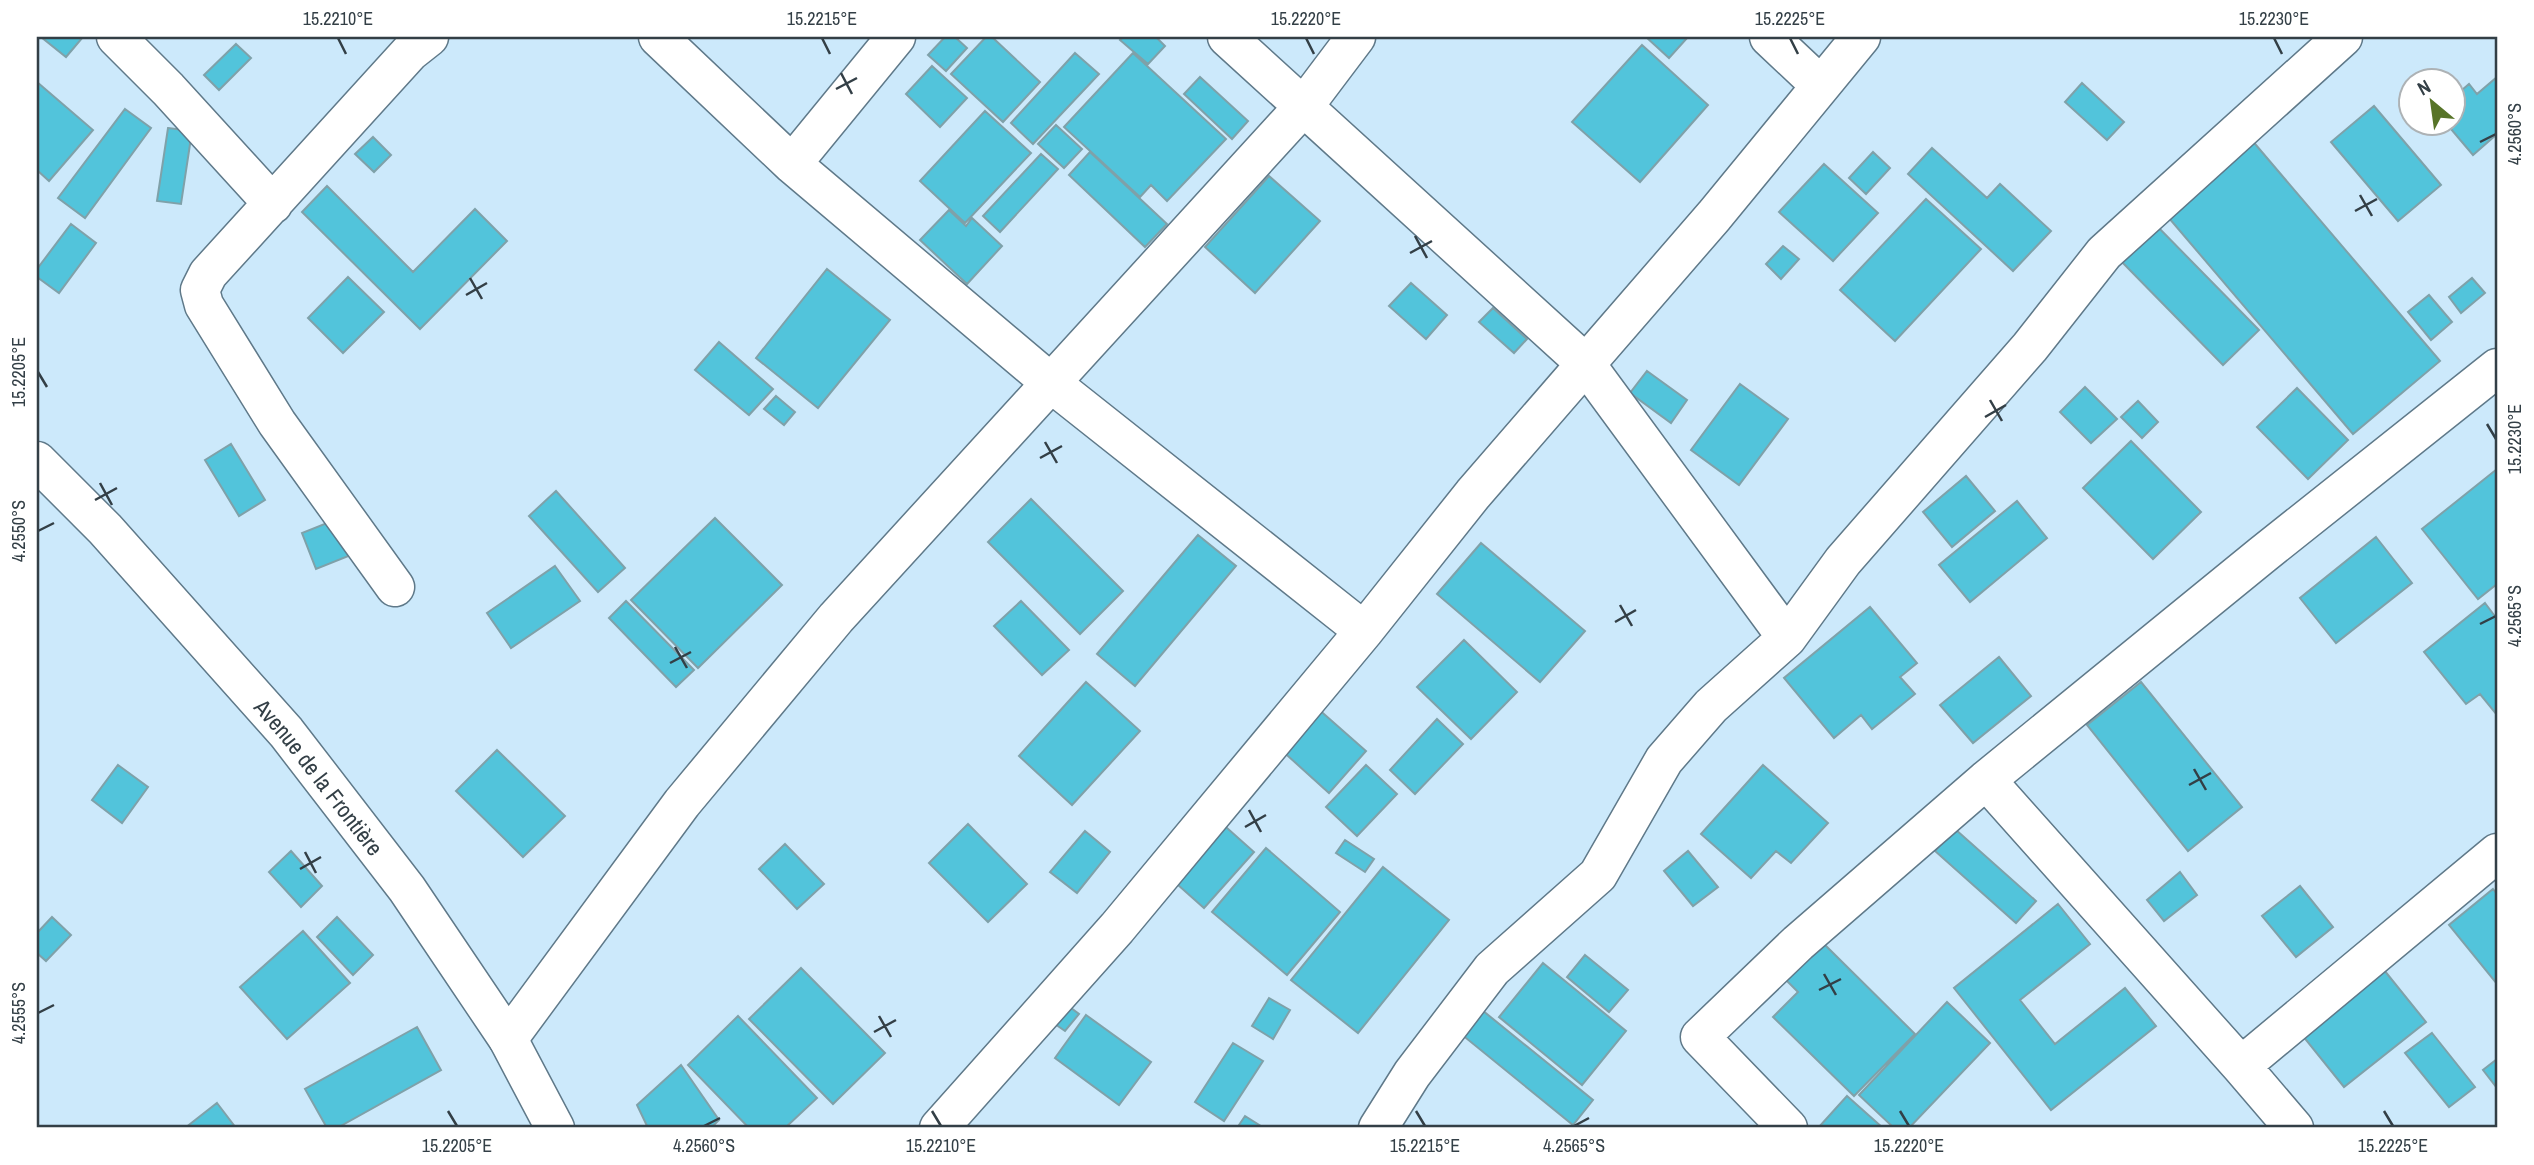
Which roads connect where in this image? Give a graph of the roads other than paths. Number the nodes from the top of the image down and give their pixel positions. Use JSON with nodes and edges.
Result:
{"nodes":[{"id":1,"x":116,"y":37,"type":"edge"},
{"id":2,"x":429,"y":37,"type":"edge"},
{"id":3,"x":658,"y":37,"type":"edge"},
{"id":4,"x":896,"y":37,"type":"edge"},
{"id":5,"x":1227,"y":37,"type":"edge"},
{"id":6,"x":1356,"y":37,"type":"edge"},
{"id":7,"x":1769,"y":37,"type":"edge"},
{"id":8,"x":1861,"y":37,"type":"edge"},
{"id":9,"x":2343,"y":37,"type":"edge"},
{"id":10,"x":1820,"y":85,"type":"junction"},
{"id":11,"x":1304,"y":106,"type":"junction"},
{"id":12,"x":792,"y":164,"type":"junction"},
{"id":13,"x":273,"y":204,"type":"junction"},
{"id":14,"x":1585,"y":363,"type":"junction"},
{"id":15,"x":2497,"y":368,"type":"edge"},
{"id":16,"x":1051,"y":383,"type":"junction"},
{"id":17,"x":37,"y":461,"type":"edge"},
{"id":18,"x":395,"y":587,"type":"dead end"},
{"id":19,"x":1364,"y":631,"type":"junction"},
{"id":20,"x":1787,"y":638,"type":"junction"},
{"id":21,"x":1986,"y":780,"type":"junction"},
{"id":22,"x":2497,"y":853,"type":"edge"},
{"id":23,"x":508,"y":1039,"type":"junction"},
{"id":24,"x":2241,"y":1066,"type":"junction"},
{"id":25,"x":555,"y":1128,"type":"edge"},
{"id":26,"x":939,"y":1128,"type":"edge"},
{"id":27,"x":1378,"y":1128,"type":"edge"},
{"id":28,"x":1788,"y":1128,"type":"edge"},
{"id":29,"x":2294,"y":1128,"type":"edge"}],
"edges":[{"from":1,"to":13,"type":"street"},
{"from":2,"to":13,"type":"street"},
{"from":3,"to":12,"type":"street"},
{"from":4,"to":12,"type":"street"},
{"from":5,"to":11,"type":"street"},
{"from":6,"to":11,"type":"street"},
{"from":7,"to":10,"type":"street"},
{"from":8,"to":10,"type":"street"},
{"from":9,"to":20,"type":"street"},
{"from":10,"to":14,"type":"street"},
{"from":11,"to":14,"type":"street"},
{"from":11,"to":16,"type":"street"},
{"from":12,"to":16,"type":"street"},
{"from":13,"to":18,"type":"street"},
{"from":14,"to":19,"type":"street"},
{"from":14,"to":20,"type":"street"},
{"from":15,"to":21,"type":"street"},
{"from":16,"to":19,"type":"street"},
{"from":16,"to":23,"type":"street"},
{"from":17,"to":23,"type":"street","name":"Avenue de la Frontière"},
{"from":19,"to":26,"type":"street"},
{"from":20,"to":27,"type":"street"},
{"from":21,"to":24,"type":"street"},
{"from":21,"to":28,"type":"street"},
{"from":22,"to":24,"type":"street"},
{"from":23,"to":25,"type":"street","name":"Avenue de la Frontière"},
{"from":24,"to":29,"type":"street"}]}
